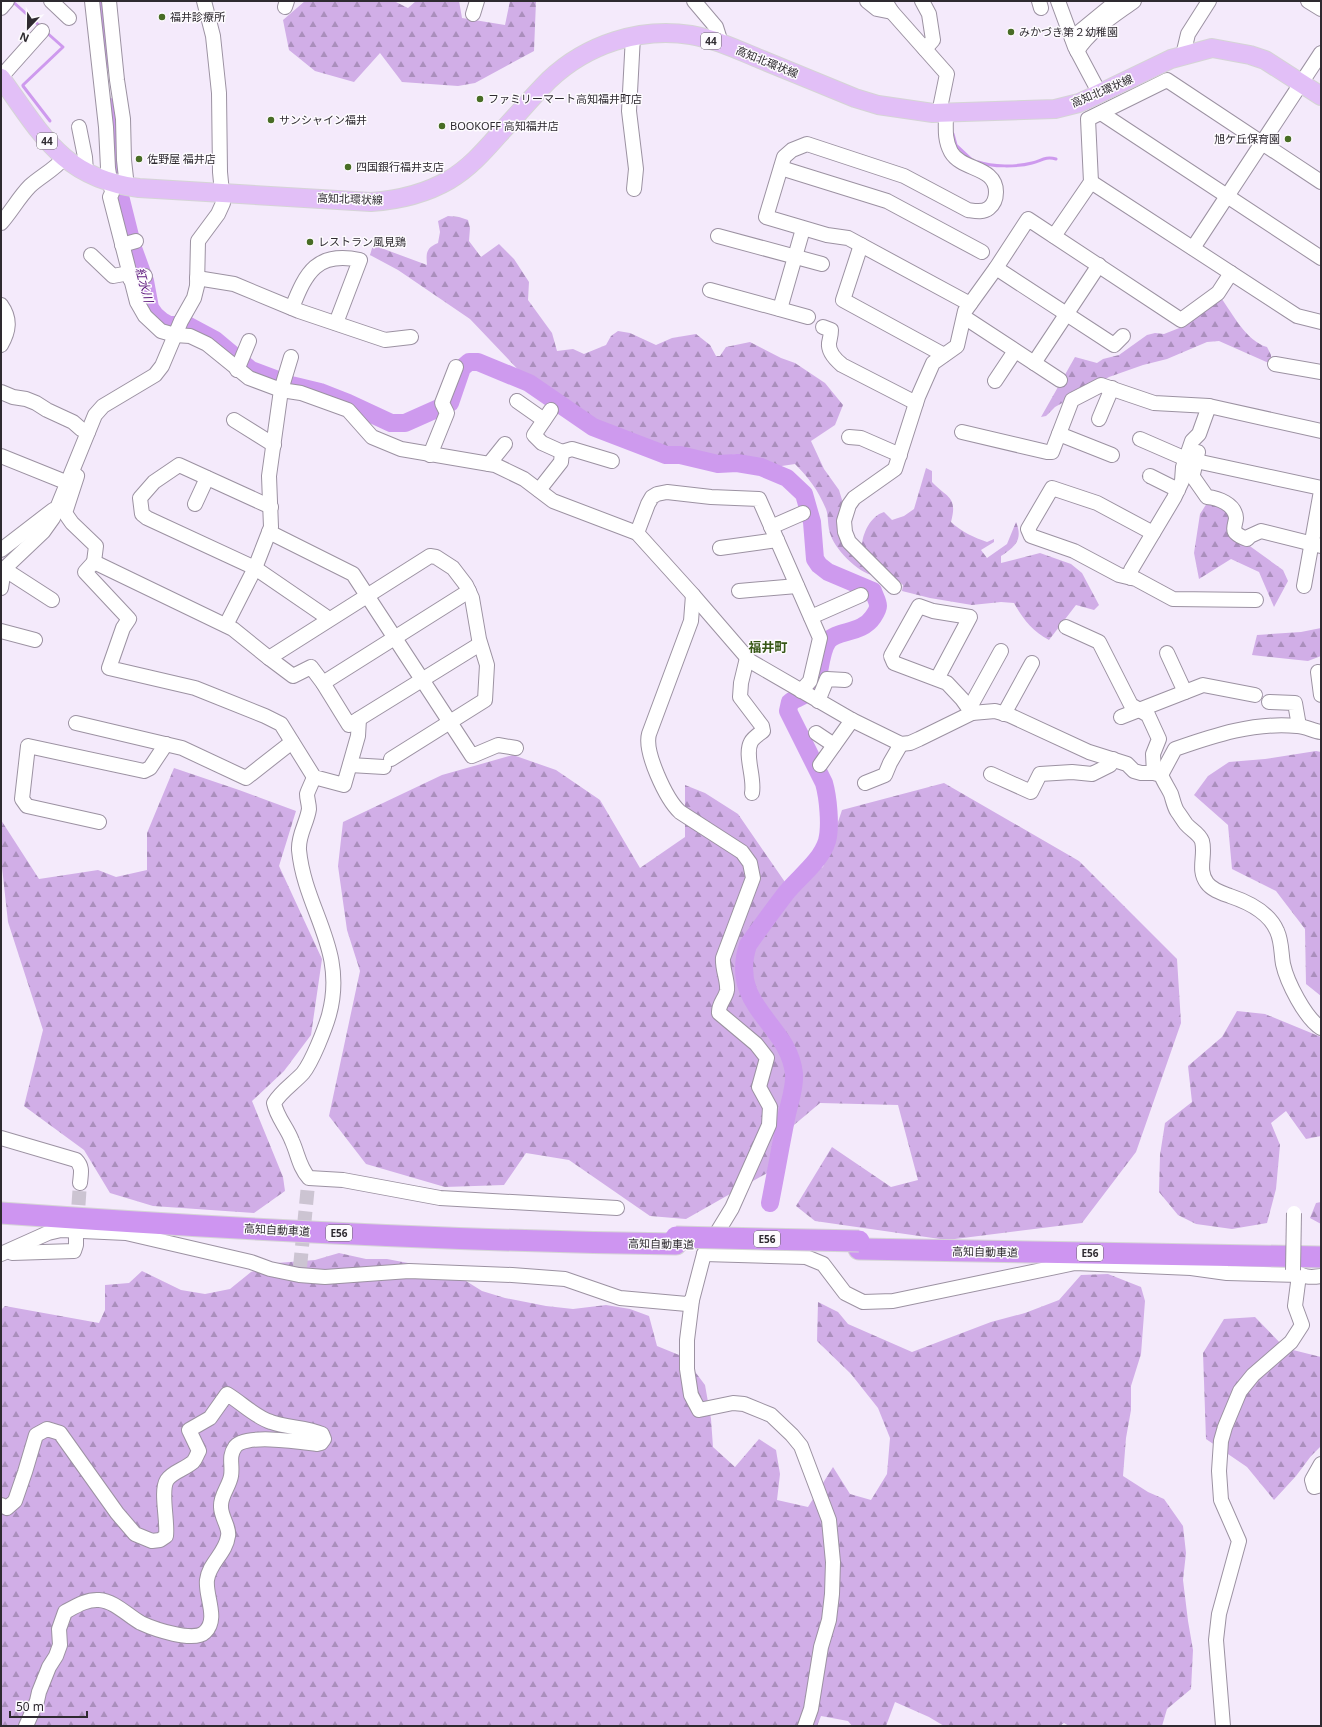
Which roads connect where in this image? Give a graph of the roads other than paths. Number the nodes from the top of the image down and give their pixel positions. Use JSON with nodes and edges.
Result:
{"nodes":[{"id":1,"x":7,"y":1,"type":"edge"},
{"id":2,"x":51,"y":1,"type":"edge"},
{"id":3,"x":92,"y":1,"type":"edge"},
{"id":4,"x":109,"y":1,"type":"edge"},
{"id":5,"x":204,"y":1,"type":"edge"},
{"id":6,"x":694,"y":1,"type":"edge"},
{"id":7,"x":867,"y":1,"type":"edge"},
{"id":8,"x":922,"y":1,"type":"edge"},
{"id":9,"x":1058,"y":1,"type":"edge"},
{"id":10,"x":1117,"y":1,"type":"edge"},
{"id":11,"x":1134,"y":1,"type":"edge"},
{"id":12,"x":1209,"y":1,"type":"edge"},
{"id":13,"x":1308,"y":1,"type":"edge"},
{"id":14,"x":888,"y":6,"type":"edge"},
{"id":15,"x":1,"y":8,"type":"edge"},
{"id":16,"x":1321,"y":9,"type":"edge"},
{"id":17,"x":69,"y":18,"type":"dead end"},
{"id":18,"x":42,"y":31,"type":"dead end"},
{"id":19,"x":633,"y":36,"type":"junction"},
{"id":20,"x":1072,"y":38,"type":"junction"},
{"id":21,"x":721,"y":43,"type":"junction"},
{"id":22,"x":925,"y":49,"type":"junction"},
{"id":23,"x":1077,"y":51,"type":"junction"},
{"id":24,"x":1321,"y":53,"type":"edge"},
{"id":25,"x":1183,"y":55,"type":"junction"},
{"id":26,"x":1,"y":78,"type":"edge"},
{"id":27,"x":1302,"y":83,"type":"junction"},
{"id":28,"x":1100,"y":94,"type":"junction"},
{"id":29,"x":1321,"y":96,"type":"edge"},
{"id":30,"x":942,"y":113,"type":"junction"},
{"id":31,"x":1101,"y":113,"type":"junction"},
{"id":32,"x":79,"y":127,"type":"dead end"},
{"id":33,"x":1262,"y":143,"type":"junction"},
{"id":34,"x":64,"y":158,"type":"junction"},
{"id":35,"x":781,"y":168,"type":"junction"},
{"id":36,"x":86,"y":171,"type":"junction"},
{"id":37,"x":1091,"y":182,"type":"junction"},
{"id":38,"x":1321,"y":182,"type":"edge"},
{"id":39,"x":118,"y":185,"type":"junction"},
{"id":40,"x":634,"y":189,"type":"dead end"},
{"id":41,"x":222,"y":193,"type":"junction"},
{"id":42,"x":1227,"y":196,"type":"junction"},
{"id":43,"x":1,"y":223,"type":"edge"},
{"id":44,"x":803,"y":229,"type":"junction"},
{"id":45,"x":718,"y":236,"type":"dead end"},
{"id":46,"x":1054,"y":236,"type":"junction"},
{"id":47,"x":861,"y":245,"type":"junction"},
{"id":48,"x":1193,"y":248,"type":"junction"},
{"id":49,"x":982,"y":252,"type":"dead end"},
{"id":50,"x":91,"y":255,"type":"dead end"},
{"id":51,"x":795,"y":256,"type":"junction"},
{"id":52,"x":1321,"y":258,"type":"edge"},
{"id":53,"x":822,"y":264,"type":"dead end"},
{"id":54,"x":1099,"y":266,"type":"junction"},
{"id":55,"x":996,"y":268,"type":"junction"},
{"id":56,"x":1231,"y":273,"type":"junction"},
{"id":57,"x":134,"y":277,"type":"junction"},
{"id":58,"x":197,"y":278,"type":"junction"},
{"id":59,"x":710,"y":290,"type":"dead end"},
{"id":60,"x":1,"y":305,"type":"edge"},
{"id":61,"x":292,"y":308,"type":"junction"},
{"id":62,"x":780,"y":309,"type":"junction"},
{"id":63,"x":967,"y":310,"type":"junction"},
{"id":64,"x":1066,"y":314,"type":"junction"},
{"id":65,"x":808,"y":317,"type":"dead end"},
{"id":66,"x":1321,"y":322,"type":"edge"},
{"id":67,"x":336,"y":324,"type":"junction"},
{"id":68,"x":823,"y":327,"type":"dead end"},
{"id":69,"x":178,"y":328,"type":"junction"},
{"id":70,"x":1123,"y":336,"type":"dead end"},
{"id":71,"x":411,"y":337,"type":"dead end"},
{"id":72,"x":250,"y":341,"type":"dead end"},
{"id":73,"x":1,"y":345,"type":"edge"},
{"id":74,"x":1015,"y":351,"type":"junction"},
{"id":75,"x":944,"y":355,"type":"junction"},
{"id":76,"x":291,"y":357,"type":"dead end"},
{"id":77,"x":1034,"y":363,"type":"junction"},
{"id":78,"x":1276,"y":364,"type":"dead end"},
{"id":79,"x":456,"y":368,"type":"dead end"},
{"id":80,"x":237,"y":370,"type":"junction"},
{"id":81,"x":1321,"y":372,"type":"edge"},
{"id":82,"x":1060,"y":380,"type":"dead end"},
{"id":83,"x":995,"y":381,"type":"dead end"},
{"id":84,"x":1112,"y":388,"type":"junction"},
{"id":85,"x":281,"y":390,"type":"junction"},
{"id":86,"x":1,"y":392,"type":"edge"},
{"id":87,"x":517,"y":401,"type":"dead end"},
{"id":88,"x":916,"y":403,"type":"junction"},
{"id":89,"x":1210,"y":406,"type":"junction"},
{"id":90,"x":1099,"y":419,"type":"dead end"},
{"id":91,"x":234,"y":420,"type":"dead end"},
{"id":92,"x":1321,"y":431,"type":"edge"},
{"id":93,"x":88,"y":432,"type":"junction"},
{"id":94,"x":962,"y":432,"type":"dead end"},
{"id":95,"x":1059,"y":434,"type":"junction"},
{"id":96,"x":849,"y":437,"type":"dead end"},
{"id":97,"x":1140,"y":439,"type":"dead end"},
{"id":98,"x":505,"y":444,"type":"dead end"},
{"id":99,"x":274,"y":446,"type":"junction"},
{"id":100,"x":562,"y":452,"type":"junction"},
{"id":101,"x":430,"y":455,"type":"junction"},
{"id":102,"x":900,"y":455,"type":"junction"},
{"id":103,"x":1112,"y":455,"type":"dead end"},
{"id":104,"x":1,"y":456,"type":"edge"},
{"id":105,"x":612,"y":460,"type":"dead end"},
{"id":106,"x":1191,"y":460,"type":"junction"},
{"id":107,"x":489,"y":464,"type":"junction"},
{"id":108,"x":1150,"y":476,"type":"dead end"},
{"id":109,"x":70,"y":478,"type":"junction"},
{"id":110,"x":207,"y":478,"type":"junction"},
{"id":111,"x":1321,"y":488,"type":"edge"},
{"id":112,"x":539,"y":490,"type":"junction"},
{"id":113,"x":1178,"y":490,"type":"junction"},
{"id":114,"x":1321,"y":491,"type":"edge"},
{"id":115,"x":195,"y":504,"type":"dead end"},
{"id":116,"x":58,"y":507,"type":"junction"},
{"id":117,"x":271,"y":507,"type":"junction"},
{"id":118,"x":803,"y":512,"type":"dead end"},
{"id":119,"x":771,"y":526,"type":"junction"},
{"id":120,"x":269,"y":532,"type":"junction"},
{"id":121,"x":636,"y":533,"type":"junction"},
{"id":122,"x":1153,"y":534,"type":"junction"},
{"id":123,"x":777,"y":540,"type":"junction"},
{"id":124,"x":1316,"y":544,"type":"edge"},
{"id":125,"x":720,"y":548,"type":"dead end"},
{"id":126,"x":1,"y":550,"type":"edge"},
{"id":127,"x":94,"y":562,"type":"junction"},
{"id":128,"x":255,"y":568,"type":"junction"},
{"id":129,"x":4,"y":569,"type":"junction"},
{"id":130,"x":1131,"y":578,"type":"junction"},
{"id":131,"x":797,"y":586,"type":"junction"},
{"id":132,"x":1304,"y":586,"type":"dead end"},
{"id":133,"x":894,"y":587,"type":"dead end"},
{"id":134,"x":1,"y":588,"type":"edge"},
{"id":135,"x":469,"y":591,"type":"junction"},
{"id":136,"x":739,"y":591,"type":"dead end"},
{"id":137,"x":693,"y":595,"type":"junction"},
{"id":138,"x":861,"y":595,"type":"dead end"},
{"id":139,"x":368,"y":596,"type":"junction"},
{"id":140,"x":52,"y":600,"type":"dead end"},
{"id":141,"x":1256,"y":600,"type":"dead end"},
{"id":142,"x":811,"y":617,"type":"junction"},
{"id":143,"x":328,"y":620,"type":"junction"},
{"id":144,"x":226,"y":625,"type":"junction"},
{"id":145,"x":1066,"y":627,"type":"dead end"},
{"id":146,"x":1,"y":631,"type":"edge"},
{"id":147,"x":395,"y":638,"type":"junction"},
{"id":148,"x":35,"y":640,"type":"dead end"},
{"id":149,"x":480,"y":644,"type":"junction"},
{"id":150,"x":1001,"y":651,"type":"dead end"},
{"id":151,"x":1167,"y":653,"type":"dead end"},
{"id":152,"x":269,"y":658,"type":"junction"},
{"id":153,"x":747,"y":658,"type":"junction"},
{"id":154,"x":1032,"y":663,"type":"dead end"},
{"id":155,"x":1318,"y":672,"type":"dead end"},
{"id":156,"x":422,"y":679,"type":"junction"},
{"id":157,"x":937,"y":679,"type":"junction"},
{"id":158,"x":844,"y":680,"type":"dead end"},
{"id":159,"x":323,"y":683,"type":"junction"},
{"id":160,"x":1185,"y":692,"type":"junction"},
{"id":161,"x":809,"y":695,"type":"junction"},
{"id":162,"x":1255,"y":695,"type":"dead end"},
{"id":163,"x":1321,"y":695,"type":"edge"},
{"id":164,"x":1269,"y":702,"type":"dead end"},
{"id":165,"x":1140,"y":710,"type":"junction"},
{"id":166,"x":970,"y":711,"type":"junction"},
{"id":167,"x":1004,"y":714,"type":"junction"},
{"id":168,"x":1121,"y":717,"type":"dead end"},
{"id":169,"x":359,"y":719,"type":"junction"},
{"id":170,"x":852,"y":720,"type":"junction"},
{"id":171,"x":450,"y":721,"type":"junction"},
{"id":172,"x":76,"y":723,"type":"dead end"},
{"id":173,"x":1299,"y":726,"type":"junction"},
{"id":174,"x":1321,"y":732,"type":"edge"},
{"id":175,"x":816,"y":733,"type":"dead end"},
{"id":176,"x":292,"y":742,"type":"junction"},
{"id":177,"x":166,"y":744,"type":"junction"},
{"id":178,"x":902,"y":744,"type":"junction"},
{"id":179,"x":834,"y":745,"type":"junction"},
{"id":180,"x":516,"y":748,"type":"dead end"},
{"id":181,"x":1113,"y":759,"type":"junction"},
{"id":182,"x":350,"y":765,"type":"junction"},
{"id":183,"x":820,"y":765,"type":"dead end"},
{"id":184,"x":991,"y":774,"type":"dead end"},
{"id":185,"x":1158,"y":774,"type":"junction"},
{"id":186,"x":314,"y":777,"type":"junction"},
{"id":187,"x":865,"y":783,"type":"dead end"},
{"id":188,"x":752,"y":793,"type":"dead end"},
{"id":189,"x":99,"y":822,"type":"dead end"},
{"id":190,"x":1321,"y":1028,"type":"edge"},
{"id":191,"x":1,"y":1138,"type":"edge"},
{"id":192,"x":80,"y":1183,"type":"tunnel mouth"},
{"id":193,"x":1,"y":1205,"type":"edge"},
{"id":194,"x":617,"y":1208,"type":"dead end"},
{"id":195,"x":1,"y":1213,"type":"edge"},
{"id":196,"x":1294,"y":1214,"type":"dead end"},
{"id":197,"x":76,"y":1236,"type":"tunnel mouth"},
{"id":198,"x":676,"y":1241,"type":"junction"},
{"id":199,"x":859,"y":1245,"type":"junction"},
{"id":200,"x":1321,"y":1248,"type":"edge"},
{"id":201,"x":2,"y":1253,"type":"edge"},
{"id":202,"x":704,"y":1254,"type":"junction"},
{"id":203,"x":1321,"y":1257,"type":"edge"},
{"id":204,"x":1296,"y":1272,"type":"junction"},
{"id":205,"x":1321,"y":1276,"type":"edge"},
{"id":206,"x":692,"y":1300,"type":"junction"},
{"id":207,"x":1321,"y":1464,"type":"edge"},
{"id":208,"x":1321,"y":1485,"type":"edge"},
{"id":209,"x":1,"y":1505,"type":"edge"},
{"id":210,"x":26,"y":1726,"type":"edge"},
{"id":211,"x":806,"y":1726,"type":"edge"},
{"id":212,"x":1223,"y":1726,"type":"edge"}],
"edges":[{"from":1,"to":15,"type":"street"},
{"from":2,"to":17,"type":"street"},
{"from":3,"to":39,"type":"street"},
{"from":4,"to":39,"type":"street"},
{"from":5,"to":41,"type":"street"},
{"from":6,"to":21,"type":"street"},
{"from":7,"to":14,"type":"street"},
{"from":8,"to":22,"type":"street"},
{"from":9,"to":20,"type":"street"},
{"from":10,"to":20,"type":"street"},
{"from":11,"to":23,"type":"street"},
{"from":12,"to":25,"type":"street"},
{"from":13,"to":16,"type":"street"},
{"from":14,"to":22,"type":"street"},
{"from":18,"to":26,"type":"street"},
{"from":19,"to":21,"type":"main road","name":"高知北環状線","number":"44"},
{"from":19,"to":40,"type":"street"},
{"from":19,"to":41,"type":"main road","name":"高知北環状線","number":"44"},
{"from":20,"to":23,"type":"street"},
{"from":21,"to":30,"type":"main road","name":"高知北環状線","number":"44"},
{"from":22,"to":30,"type":"street"},
{"from":23,"to":28,"type":"street"},
{"from":24,"to":27,"type":"street"},
{"from":25,"to":27,"type":"main road","name":"高知北環状線","number":"44"},
{"from":25,"to":28,"type":"main road","name":"高知北環状線","number":"44"},
{"from":26,"to":34,"type":"main road","name":"高知北環状線","number":"44"},
{"from":27,"to":29,"type":"main road","name":"高知北環状線","number":"44"},
{"from":27,"to":33,"type":"street"},
{"from":28,"to":30,"type":"main road","name":"高知北環状線","number":"44"},
{"from":30,"to":35,"type":"street"},
{"from":31,"to":33,"type":"street"},
{"from":31,"to":37,"type":"street"},
{"from":31,"to":42,"type":"street"},
{"from":32,"to":36,"type":"street"},
{"from":33,"to":38,"type":"street"},
{"from":33,"to":42,"type":"street"},
{"from":34,"to":36,"type":"main road","name":"高知北環状線","number":"44"},
{"from":34,"to":43,"type":"street"},
{"from":35,"to":44,"type":"street"},
{"from":35,"to":49,"type":"street"},
{"from":36,"to":39,"type":"main road","name":"高知北環状線","number":"44"},
{"from":37,"to":46,"type":"street"},
{"from":37,"to":48,"type":"street"},
{"from":39,"to":41,"type":"main road","name":"高知北環状線","number":"44"},
{"from":39,"to":57,"type":"street"},
{"from":41,"to":58,"type":"street"},
{"from":42,"to":48,"type":"street"},
{"from":42,"to":52,"type":"street"},
{"from":44,"to":47,"type":"street"},
{"from":44,"to":51,"type":"street"},
{"from":45,"to":51,"type":"street"},
{"from":46,"to":54,"type":"street"},
{"from":46,"to":55,"type":"street"},
{"from":47,"to":63,"type":"street"},
{"from":47,"to":75,"type":"street"},
{"from":48,"to":56,"type":"street"},
{"from":50,"to":57,"type":"street"},
{"from":51,"to":53,"type":"street"},
{"from":51,"to":62,"type":"street"},
{"from":54,"to":56,"type":"street"},
{"from":54,"to":64,"type":"street"},
{"from":55,"to":63,"type":"street"},
{"from":55,"to":64,"type":"street"},
{"from":56,"to":66,"type":"street"},
{"from":57,"to":69,"type":"street"},
{"from":58,"to":61,"type":"street"},
{"from":58,"to":69,"type":"street"},
{"from":59,"to":62,"type":"street"},
{"from":60,"to":73,"type":"street"},
{"from":61,"to":67,"type":"street"},
{"from":61,"to":67,"type":"street"},
{"from":62,"to":65,"type":"street"},
{"from":63,"to":74,"type":"street"},
{"from":63,"to":75,"type":"street"},
{"from":64,"to":70,"type":"street"},
{"from":64,"to":77,"type":"street"},
{"from":67,"to":71,"type":"street"},
{"from":68,"to":88,"type":"street"},
{"from":69,"to":80,"type":"street"},
{"from":69,"to":93,"type":"street"},
{"from":72,"to":80,"type":"street"},
{"from":74,"to":77,"type":"street"},
{"from":74,"to":83,"type":"street"},
{"from":75,"to":88,"type":"street"},
{"from":76,"to":85,"type":"street"},
{"from":77,"to":82,"type":"street"},
{"from":78,"to":81,"type":"street"},
{"from":79,"to":101,"type":"street"},
{"from":80,"to":85,"type":"street"},
{"from":84,"to":89,"type":"street"},
{"from":84,"to":90,"type":"street"},
{"from":84,"to":95,"type":"street"},
{"from":85,"to":99,"type":"street"},
{"from":85,"to":101,"type":"street"},
{"from":86,"to":93,"type":"street"},
{"from":87,"to":100,"type":"street"},
{"from":88,"to":102,"type":"street"},
{"from":89,"to":92,"type":"street"},
{"from":89,"to":106,"type":"street"},
{"from":91,"to":99,"type":"street"},
{"from":93,"to":109,"type":"street"},
{"from":94,"to":95,"type":"street"},
{"from":95,"to":103,"type":"street"},
{"from":96,"to":102,"type":"street"},
{"from":97,"to":106,"type":"street"},
{"from":98,"to":107,"type":"street"},
{"from":99,"to":117,"type":"street"},
{"from":100,"to":105,"type":"street"},
{"from":100,"to":112,"type":"street"},
{"from":101,"to":107,"type":"street"},
{"from":102,"to":133,"type":"street"},
{"from":104,"to":109,"type":"street"},
{"from":106,"to":111,"type":"street"},
{"from":106,"to":113,"type":"street"},
{"from":106,"to":124,"type":"street"},
{"from":107,"to":112,"type":"street"},
{"from":108,"to":113,"type":"street"},
{"from":109,"to":116,"type":"street"},
{"from":109,"to":127,"type":"street"},
{"from":110,"to":115,"type":"street"},
{"from":110,"to":117,"type":"street"},
{"from":110,"to":128,"type":"street"},
{"from":112,"to":121,"type":"street"},
{"from":113,"to":122,"type":"street"},
{"from":114,"to":124,"type":"street"},
{"from":116,"to":126,"type":"street"},
{"from":116,"to":129,"type":"street"},
{"from":117,"to":120,"type":"street"},
{"from":118,"to":119,"type":"street"},
{"from":119,"to":121,"type":"street"},
{"from":119,"to":123,"type":"street"},
{"from":120,"to":128,"type":"street"},
{"from":120,"to":139,"type":"street"},
{"from":121,"to":137,"type":"street"},
{"from":122,"to":130,"type":"street"},
{"from":122,"to":130,"type":"street"},
{"from":123,"to":125,"type":"street"},
{"from":123,"to":131,"type":"street"},
{"from":124,"to":132,"type":"street"},
{"from":127,"to":144,"type":"street"},
{"from":127,"to":176,"type":"street"},
{"from":128,"to":143,"type":"street"},
{"from":128,"to":144,"type":"street"},
{"from":129,"to":134,"type":"street"},
{"from":129,"to":140,"type":"street"},
{"from":130,"to":141,"type":"street"},
{"from":131,"to":136,"type":"street"},
{"from":131,"to":142,"type":"street"},
{"from":135,"to":139,"type":"street"},
{"from":135,"to":147,"type":"street"},
{"from":135,"to":149,"type":"street"},
{"from":137,"to":153,"type":"street"},
{"from":137,"to":202,"type":"street"},
{"from":138,"to":142,"type":"street"},
{"from":139,"to":143,"type":"street"},
{"from":139,"to":147,"type":"street"},
{"from":142,"to":161,"type":"street"},
{"from":143,"to":152,"type":"street"},
{"from":144,"to":152,"type":"street"},
{"from":145,"to":165,"type":"street"},
{"from":146,"to":148,"type":"street"},
{"from":147,"to":156,"type":"street"},
{"from":147,"to":159,"type":"street"},
{"from":149,"to":156,"type":"street"},
{"from":149,"to":171,"type":"street"},
{"from":150,"to":166,"type":"street"},
{"from":151,"to":160,"type":"street"},
{"from":152,"to":159,"type":"street"},
{"from":153,"to":161,"type":"street"},
{"from":153,"to":188,"type":"street"},
{"from":154,"to":167,"type":"street"},
{"from":155,"to":163,"type":"street"},
{"from":156,"to":169,"type":"street"},
{"from":156,"to":171,"type":"street"},
{"from":157,"to":157,"type":"street"},
{"from":157,"to":166,"type":"street"},
{"from":158,"to":161,"type":"street"},
{"from":159,"to":169,"type":"street"},
{"from":160,"to":162,"type":"street"},
{"from":160,"to":165,"type":"street"},
{"from":161,"to":170,"type":"street"},
{"from":164,"to":173,"type":"street"},
{"from":165,"to":168,"type":"street"},
{"from":165,"to":185,"type":"street"},
{"from":166,"to":167,"type":"street"},
{"from":166,"to":178,"type":"street"},
{"from":167,"to":181,"type":"street"},
{"from":169,"to":182,"type":"street"},
{"from":170,"to":178,"type":"street"},
{"from":170,"to":179,"type":"street"},
{"from":171,"to":180,"type":"street"},
{"from":171,"to":182,"type":"street"},
{"from":172,"to":177,"type":"street"},
{"from":173,"to":174,"type":"street"},
{"from":173,"to":185,"type":"street"},
{"from":175,"to":179,"type":"street"},
{"from":176,"to":177,"type":"street"},
{"from":176,"to":186,"type":"street"},
{"from":177,"to":189,"type":"street"},
{"from":178,"to":187,"type":"street"},
{"from":179,"to":183,"type":"street"},
{"from":181,"to":184,"type":"street"},
{"from":181,"to":185,"type":"street"},
{"from":182,"to":186,"type":"street"},
{"from":185,"to":190,"type":"street"},
{"from":186,"to":194,"type":"street"},
{"from":191,"to":192,"type":"street"},
{"from":193,"to":198,"type":"highway","name":"高知自動車道","number":"E56"},
{"from":195,"to":198,"type":"highway","name":"高知自動車道","number":"E56"},
{"from":196,"to":204,"type":"street","bridge":true},
{"from":197,"to":201,"type":"street"},
{"from":198,"to":199,"type":"highway","name":"高知自動車道","number":"E56"},
{"from":199,"to":200,"type":"highway","name":"高知自動車道","number":"E56"},
{"from":199,"to":203,"type":"highway","name":"高知自動車道","number":"E56"},
{"from":201,"to":206,"type":"street"},
{"from":202,"to":204,"type":"street"},
{"from":202,"to":206,"type":"street"},
{"from":204,"to":205,"type":"street"},
{"from":204,"to":212,"type":"street"},
{"from":206,"to":211,"type":"street"},
{"from":207,"to":208,"type":"street"},
{"from":209,"to":210,"type":"street"}]}
